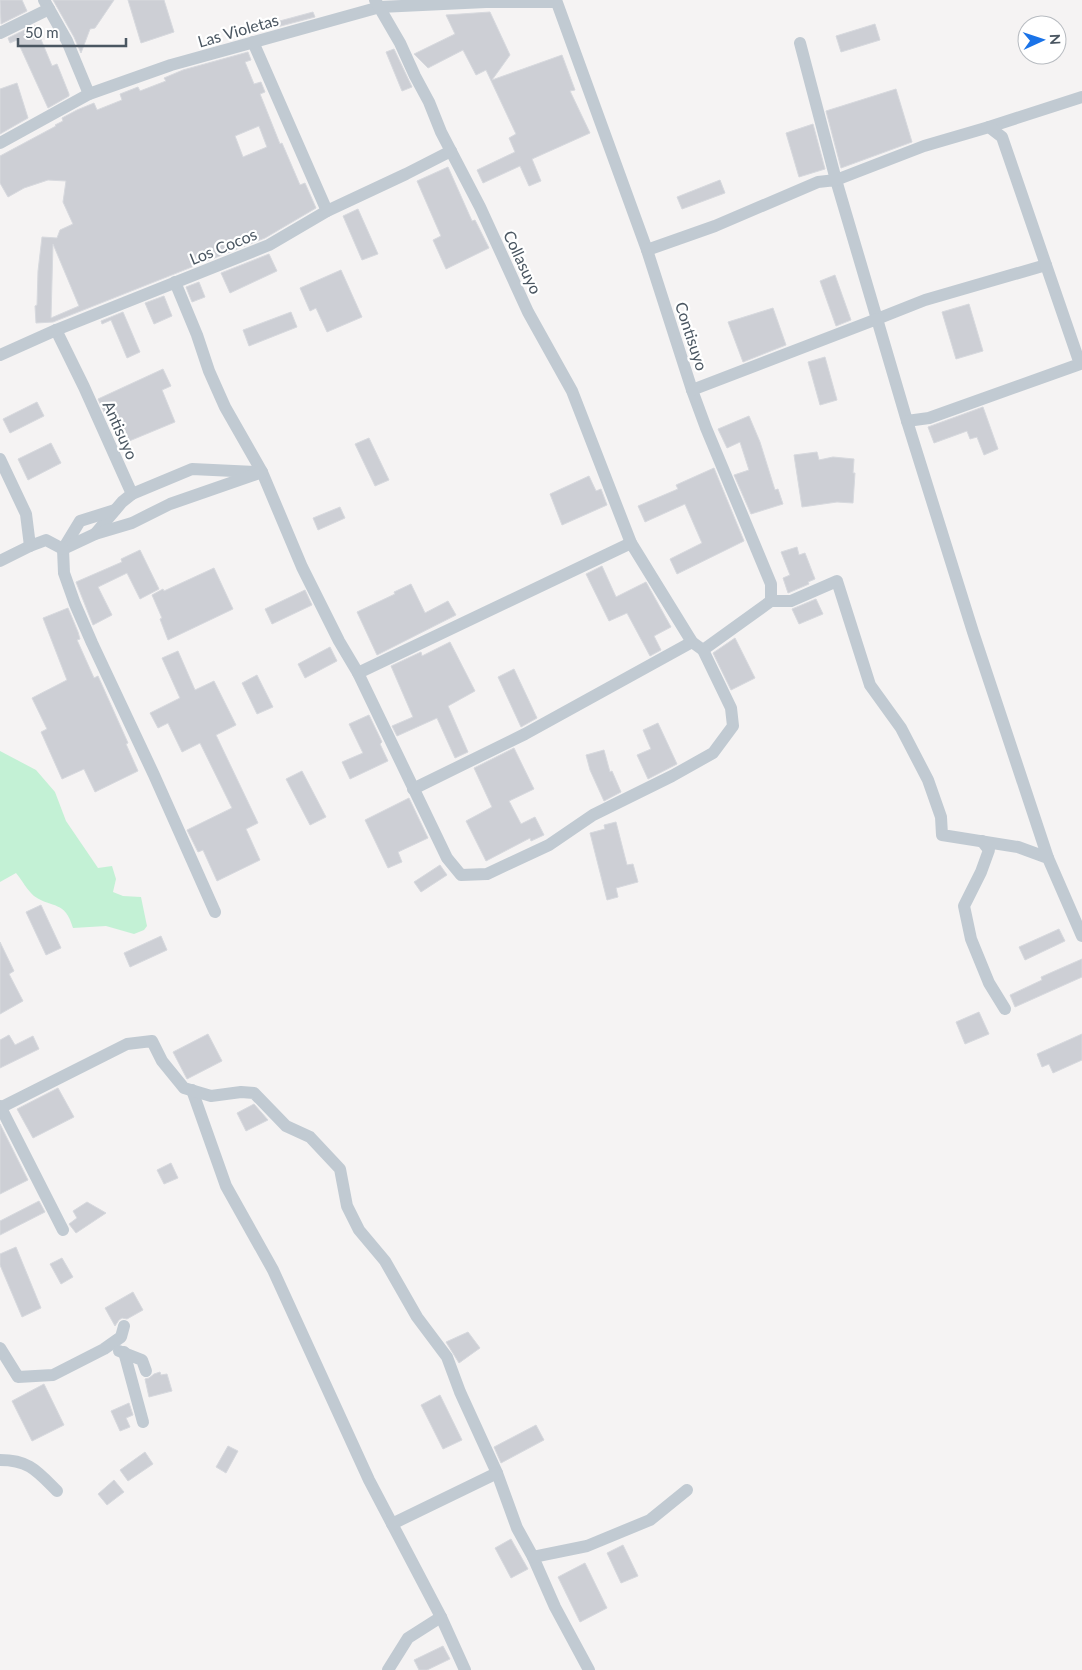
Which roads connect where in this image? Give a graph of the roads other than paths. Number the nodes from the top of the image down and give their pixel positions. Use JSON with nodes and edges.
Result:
{"nodes":[{"id":1,"x":486,"y":1,"type":"edge"},
{"id":2,"x":556,"y":1,"type":"edge"},
{"id":3,"x":378,"y":3,"type":"edge"},
{"id":4,"x":47,"y":4,"type":"edge"},
{"id":5,"x":0,"y":33,"type":"edge"},
{"id":6,"x":253,"y":42,"type":"junction"},
{"id":7,"x":800,"y":43,"type":"dead end"},
{"id":8,"x":89,"y":94,"type":"junction"},
{"id":9,"x":1082,"y":97,"type":"edge"},
{"id":10,"x":988,"y":127,"type":"junction"},
{"id":11,"x":0,"y":143,"type":"edge"},
{"id":12,"x":451,"y":151,"type":"junction"},
{"id":13,"x":836,"y":180,"type":"junction"},
{"id":14,"x":327,"y":211,"type":"junction"},
{"id":15,"x":647,"y":250,"type":"junction"},
{"id":16,"x":1046,"y":265,"type":"junction"},
{"id":17,"x":175,"y":282,"type":"junction"},
{"id":18,"x":877,"y":319,"type":"junction"},
{"id":19,"x":56,"y":330,"type":"junction"},
{"id":20,"x":0,"y":355,"type":"edge"},
{"id":21,"x":692,"y":390,"type":"junction"},
{"id":22,"x":907,"y":421,"type":"junction"},
{"id":23,"x":0,"y":459,"type":"edge"},
{"id":24,"x":262,"y":472,"type":"junction"},
{"id":25,"x":132,"y":494,"type":"junction"},
{"id":26,"x":115,"y":510,"type":"junction"},
{"id":27,"x":95,"y":534,"type":"junction"},
{"id":28,"x":631,"y":542,"type":"junction"},
{"id":29,"x":30,"y":546,"type":"junction"},
{"id":30,"x":63,"y":549,"type":"junction"},
{"id":31,"x":0,"y":561,"type":"edge"},
{"id":32,"x":771,"y":601,"type":"junction"},
{"id":33,"x":692,"y":642,"type":"junction"},
{"id":34,"x":703,"y":650,"type":"junction"},
{"id":35,"x":358,"y":673,"type":"junction"},
{"id":36,"x":413,"y":789,"type":"junction"},
{"id":37,"x":982,"y":840,"type":"junction"},
{"id":38,"x":1048,"y":858,"type":"junction"},
{"id":39,"x":215,"y":912,"type":"dead end"},
{"id":40,"x":1082,"y":936,"type":"edge"},
{"id":41,"x":1005,"y":1009,"type":"dead end"},
{"id":42,"x":192,"y":1090,"type":"junction"},
{"id":43,"x":0,"y":1107,"type":"edge"},
{"id":44,"x":63,"y":1230,"type":"dead end"},
{"id":45,"x":124,"y":1326,"type":"dead end"},
{"id":46,"x":0,"y":1348,"type":"edge"},
{"id":47,"x":104,"y":1349,"type":"junction"},
{"id":48,"x":124,"y":1352,"type":"junction"},
{"id":49,"x":146,"y":1371,"type":"dead end"},
{"id":50,"x":143,"y":1422,"type":"dead end"},
{"id":51,"x":0,"y":1460,"type":"edge"},
{"id":52,"x":497,"y":1473,"type":"junction"},
{"id":53,"x":687,"y":1490,"type":"dead end"},
{"id":54,"x":57,"y":1491,"type":"dead end"},
{"id":55,"x":392,"y":1524,"type":"junction"},
{"id":56,"x":533,"y":1557,"type":"junction"},
{"id":57,"x":441,"y":1617,"type":"junction"},
{"id":58,"x":388,"y":1670,"type":"edge"},
{"id":59,"x":465,"y":1670,"type":"edge"},
{"id":60,"x":589,"y":1670,"type":"edge"}],
"edges":[{"from":1,"to":2,"type":"street","name":"Las Violetas"},
{"from":1,"to":3,"type":"street","name":"Las Violetas"},
{"from":2,"to":15,"type":"street","name":"Contisuyo"},
{"from":3,"to":6,"type":"street","name":"Las Violetas"},
{"from":3,"to":12,"type":"street","name":"Collasuyo"},
{"from":4,"to":5,"type":"street"},
{"from":4,"to":8,"type":"street"},
{"from":6,"to":8,"type":"street","name":"Las Violetas"},
{"from":6,"to":14,"type":"street"},
{"from":7,"to":13,"type":"street"},
{"from":8,"to":11,"type":"street","name":"Las Violetas"},
{"from":9,"to":10,"type":"street"},
{"from":10,"to":13,"type":"street"},
{"from":10,"to":16,"type":"street"},
{"from":12,"to":14,"type":"street","name":"Los Cocos"},
{"from":12,"to":28,"type":"street","name":"Collasuyo"},
{"from":13,"to":15,"type":"street"},
{"from":13,"to":18,"type":"street"},
{"from":14,"to":17,"type":"street","name":"Los Cocos"},
{"from":15,"to":21,"type":"street","name":"Contisuyo"},
{"from":16,"to":18,"type":"street"},
{"from":16,"to":22,"type":"street"},
{"from":17,"to":19,"type":"street","name":"Los Cocos"},
{"from":17,"to":24,"type":"street"},
{"from":18,"to":21,"type":"street"},
{"from":18,"to":22,"type":"street"},
{"from":19,"to":20,"type":"street","name":"Los Cocos"},
{"from":19,"to":25,"type":"street","name":"Antisuyo"},
{"from":21,"to":32,"type":"street","name":"Contisuyo"},
{"from":22,"to":38,"type":"street"},
{"from":23,"to":29,"type":"street"},
{"from":24,"to":25,"type":"street"},
{"from":24,"to":27,"type":"street"},
{"from":24,"to":35,"type":"street"},
{"from":25,"to":26,"type":"street"},
{"from":26,"to":27,"type":"street"},
{"from":26,"to":30,"type":"street"},
{"from":27,"to":30,"type":"street"},
{"from":28,"to":33,"type":"street","name":"Collasuyo"},
{"from":28,"to":35,"type":"street"},
{"from":29,"to":30,"type":"street"},
{"from":29,"to":31,"type":"street"},
{"from":30,"to":39,"type":"street"},
{"from":32,"to":34,"type":"street"},
{"from":32,"to":37,"type":"street"},
{"from":33,"to":34,"type":"street"},
{"from":33,"to":36,"type":"street"},
{"from":34,"to":36,"type":"street"},
{"from":35,"to":36,"type":"street"},
{"from":37,"to":38,"type":"street"},
{"from":37,"to":41,"type":"street"},
{"from":38,"to":40,"type":"street"},
{"from":42,"to":43,"type":"street"},
{"from":42,"to":52,"type":"street"},
{"from":42,"to":55,"type":"street"},
{"from":43,"to":44,"type":"street"},
{"from":45,"to":47,"type":"street"},
{"from":46,"to":47,"type":"street"},
{"from":47,"to":48,"type":"street"},
{"from":48,"to":49,"type":"street"},
{"from":48,"to":50,"type":"street"},
{"from":51,"to":54,"type":"street"},
{"from":52,"to":55,"type":"street"},
{"from":52,"to":56,"type":"street"},
{"from":53,"to":56,"type":"street"},
{"from":55,"to":57,"type":"street"},
{"from":56,"to":60,"type":"street"},
{"from":57,"to":58,"type":"street"},
{"from":57,"to":59,"type":"street"}]}
